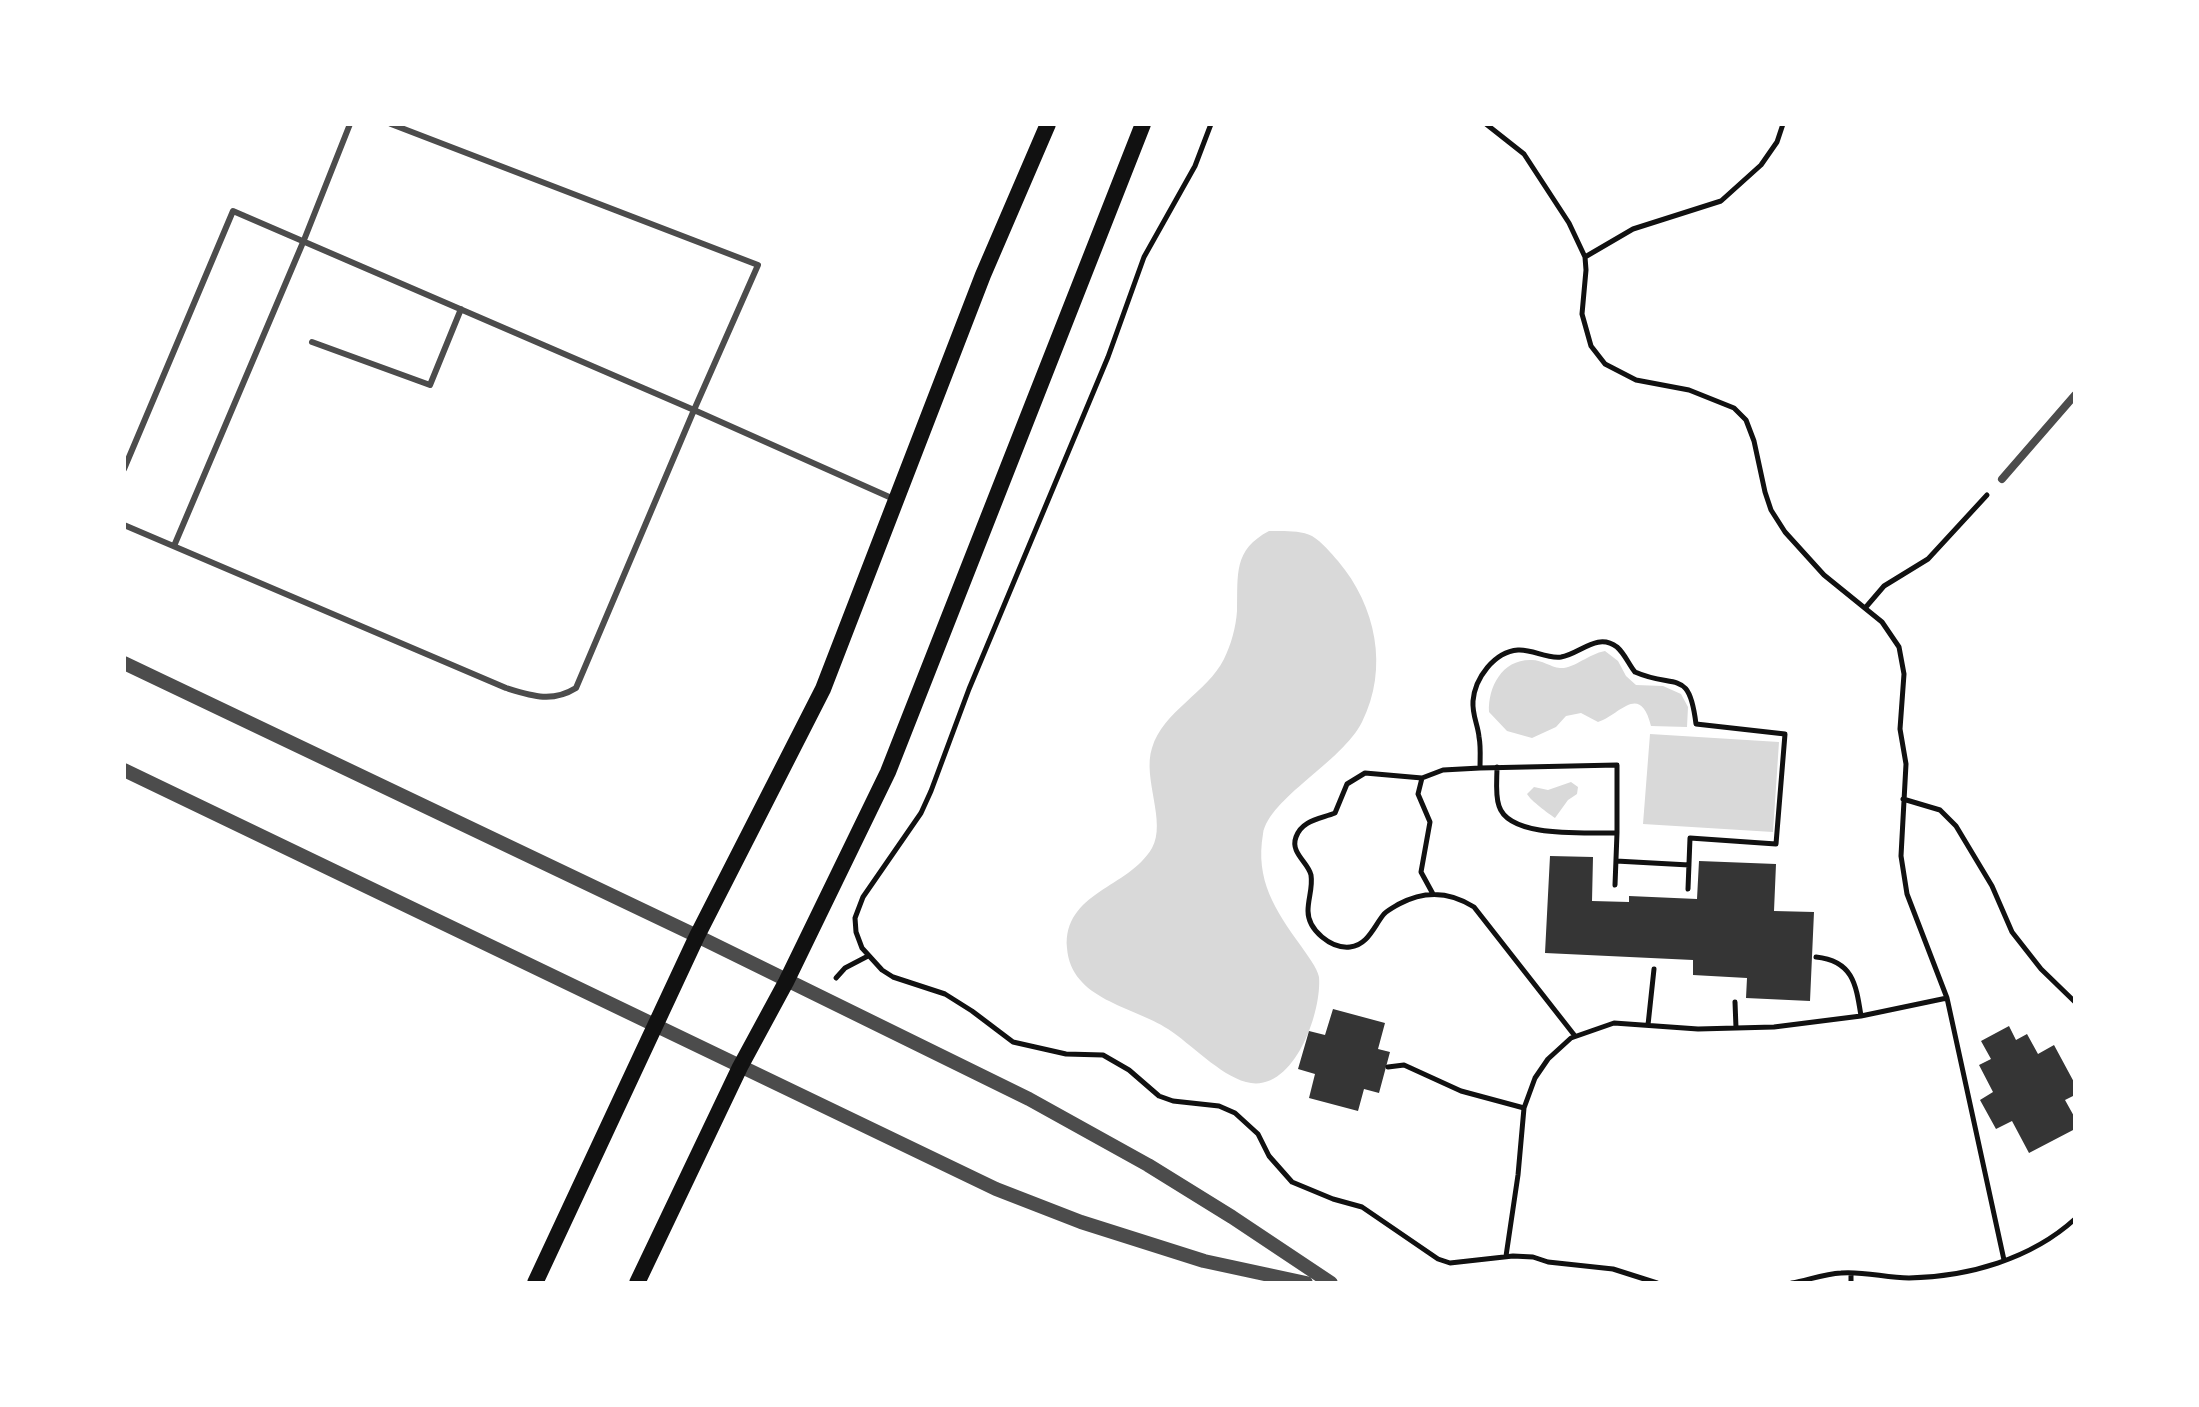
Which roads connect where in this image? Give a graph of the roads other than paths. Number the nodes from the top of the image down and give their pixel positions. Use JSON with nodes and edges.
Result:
{"nodes":[{"id":1,"x":350,"y":124,"type":"edge"},
{"id":2,"x":391,"y":124,"type":"edge"},
{"id":3,"x":1048,"y":124,"type":"edge"},
{"id":4,"x":1143,"y":124,"type":"edge"},
{"id":5,"x":304,"y":240,"type":"junction"},
{"id":6,"x":461,"y":309,"type":"junction"},
{"id":7,"x":312,"y":342,"type":"dead end"},
{"id":8,"x":2075,"y":395,"type":"edge"},
{"id":9,"x":694,"y":410,"type":"junction"},
{"id":10,"x":124,"y":469,"type":"edge"},
{"id":11,"x":2002,"y":479,"type":"road end"},
{"id":12,"x":896,"y":500,"type":"junction"},
{"id":13,"x":124,"y":525,"type":"edge"},
{"id":14,"x":174,"y":546,"type":"junction"},
{"id":15,"x":124,"y":663,"type":"edge"},
{"id":16,"x":124,"y":770,"type":"edge"},
{"id":17,"x":697,"y":936,"type":"junction"},
{"id":18,"x":786,"y":982,"type":"junction"},
{"id":19,"x":657,"y":1024,"type":"junction"},
{"id":20,"x":740,"y":1067,"type":"junction"},
{"id":21,"x":535,"y":1283,"type":"edge"},
{"id":22,"x":637,"y":1283,"type":"edge"},
{"id":23,"x":1306,"y":1283,"type":"edge"},
{"id":24,"x":1331,"y":1283,"type":"edge"}],
"edges":[{"from":1,"to":5,"type":"lane"},
{"from":2,"to":9,"type":"lane"},
{"from":3,"to":12,"type":"main road"},
{"from":4,"to":18,"type":"main road"},
{"from":5,"to":6,"type":"lane"},
{"from":5,"to":10,"type":"lane"},
{"from":5,"to":14,"type":"lane"},
{"from":6,"to":7,"type":"lane"},
{"from":6,"to":9,"type":"lane"},
{"from":8,"to":11,"type":"street"},
{"from":9,"to":12,"type":"lane"},
{"from":9,"to":14,"type":"lane"},
{"from":12,"to":17,"type":"main road"},
{"from":13,"to":14,"type":"lane"},
{"from":15,"to":17,"type":"street"},
{"from":16,"to":19,"type":"street"},
{"from":17,"to":18,"type":"street"},
{"from":17,"to":19,"type":"main road"},
{"from":18,"to":20,"type":"main road"},
{"from":18,"to":24,"type":"street"},
{"from":19,"to":20,"type":"street"},
{"from":19,"to":21,"type":"main road"},
{"from":20,"to":22,"type":"main road"},
{"from":20,"to":23,"type":"street"}]}
